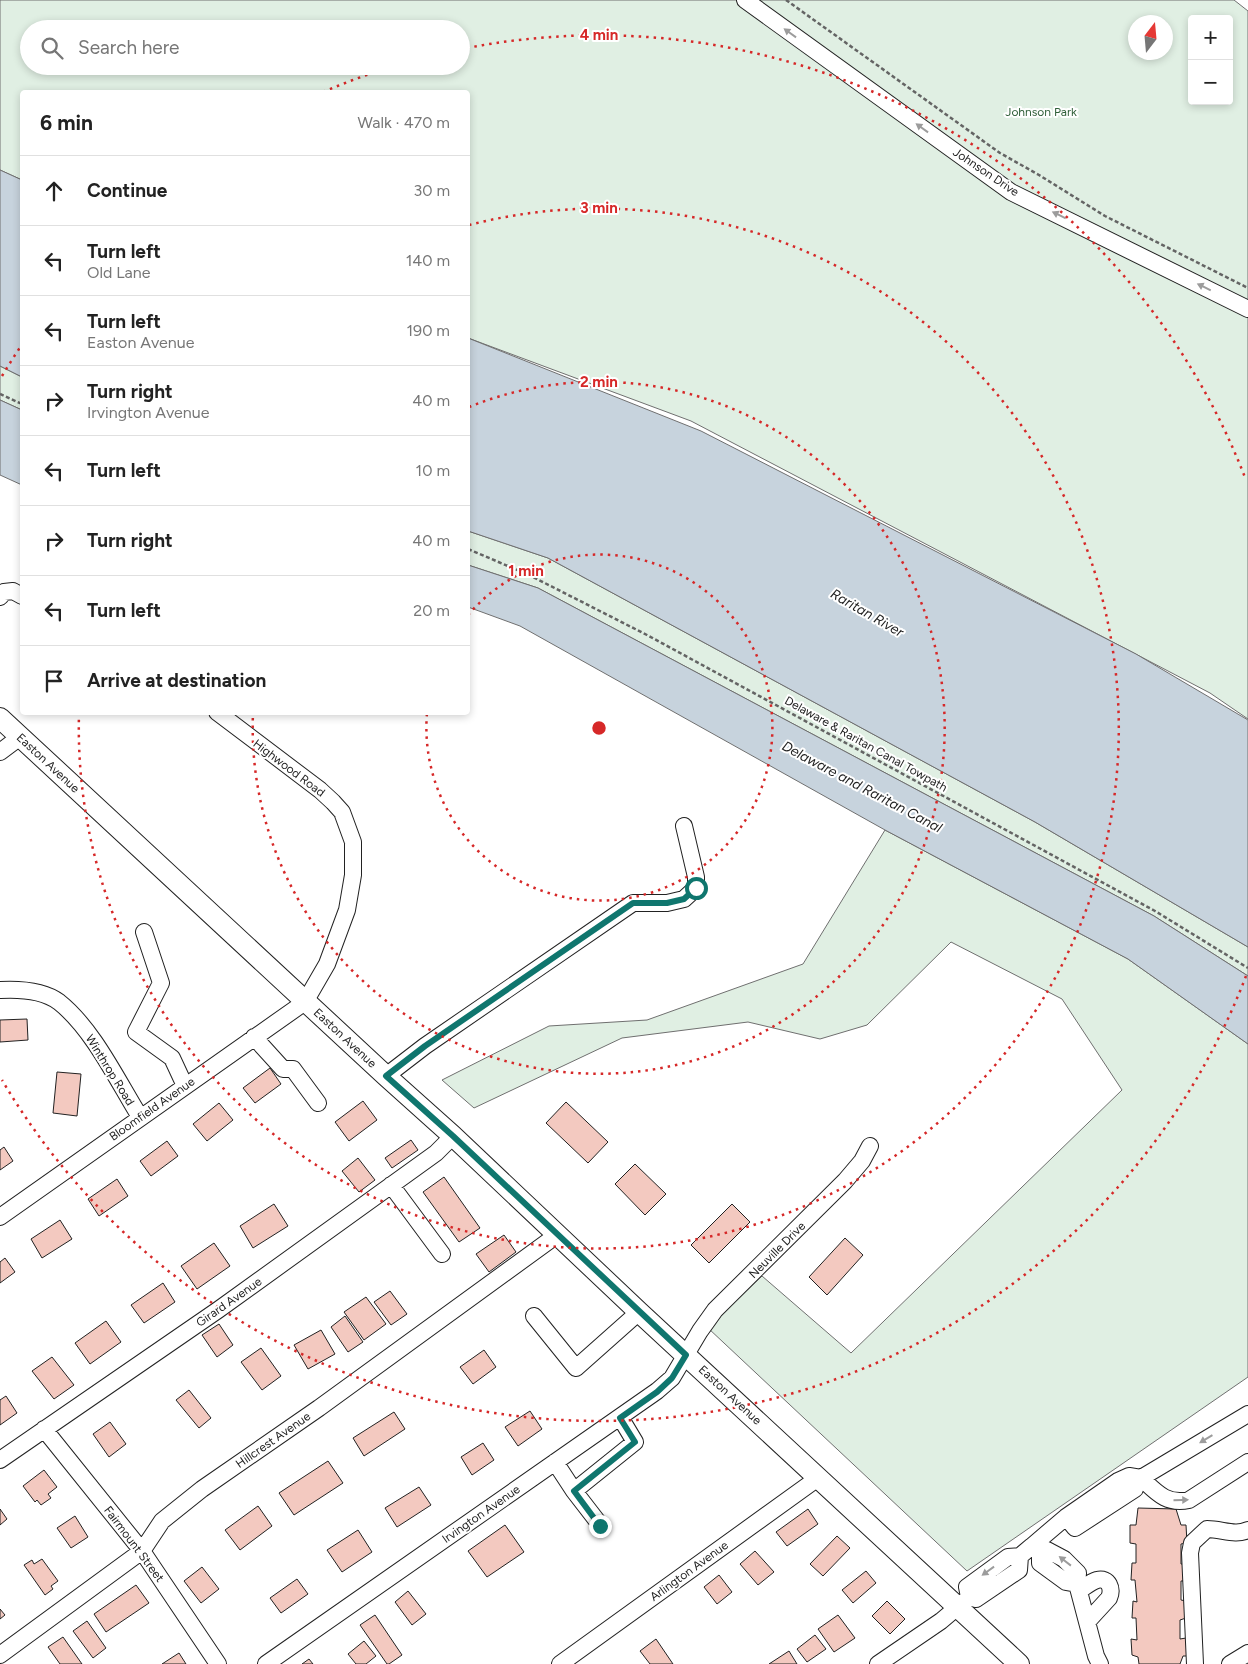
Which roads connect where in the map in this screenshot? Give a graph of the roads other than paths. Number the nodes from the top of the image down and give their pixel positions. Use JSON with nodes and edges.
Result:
{"nodes":[{"id":1,"x":745,"y":0,"type":"edge"},
{"id":2,"x":1248,"y":309,"type":"edge"},
{"id":3,"x":20,"y":595,"type":"edge"},
{"id":4,"x":0,"y":597,"type":"edge"},
{"id":5,"x":221,"y":715,"type":"edge"},
{"id":6,"x":0,"y":718,"type":"edge"},
{"id":7,"x":20,"y":737,"type":"junction"},
{"id":8,"x":0,"y":752,"type":"edge"},
{"id":9,"x":684,"y":826,"type":"dead end"},
{"id":10,"x":144,"y":932,"type":"dead end"},
{"id":11,"x":0,"y":990,"type":"edge"},
{"id":12,"x":305,"y":1002,"type":"junction"},
{"id":13,"x":254,"y":1037,"type":"junction"},
{"id":14,"x":386,"y":1076,"type":"junction"},
{"id":15,"x":185,"y":1086,"type":"junction"},
{"id":16,"x":318,"y":1103,"type":"dead end"},
{"id":17,"x":140,"y":1117,"type":"junction"},
{"id":18,"x":453,"y":1136,"type":"junction"},
{"id":19,"x":870,"y":1146,"type":"dead end"},
{"id":20,"x":391,"y":1185,"type":"junction"},
{"id":21,"x":0,"y":1217,"type":"edge"},
{"id":22,"x":557,"y":1235,"type":"junction"},
{"id":23,"x":442,"y":1254,"type":"dead end"},
{"id":24,"x":639,"y":1312,"type":"junction"},
{"id":25,"x":534,"y":1316,"type":"dead end"},
{"id":26,"x":686,"y":1355,"type":"junction"},
{"id":27,"x":1248,"y":1414,"type":"edge"},
{"id":28,"x":620,"y":1418,"type":"junction"},
{"id":29,"x":44,"y":1429,"type":"junction"},
{"id":30,"x":0,"y":1460,"type":"edge"},
{"id":31,"x":556,"y":1462,"type":"junction"},
{"id":32,"x":1248,"y":1462,"type":"edge"},
{"id":33,"x":818,"y":1478,"type":"junction"},
{"id":34,"x":1138,"y":1483,"type":"junction"},
{"id":35,"x":574,"y":1491,"type":"junction"},
{"id":36,"x":600,"y":1526,"type":"dead end"},
{"id":37,"x":1248,"y":1530,"type":"edge"},
{"id":38,"x":142,"y":1551,"type":"junction"},
{"id":39,"x":1031,"y":1552,"type":"junction"},
{"id":40,"x":1078,"y":1587,"type":"junction"},
{"id":41,"x":964,"y":1602,"type":"junction"},
{"id":42,"x":1087,"y":1622,"type":"junction"},
{"id":43,"x":1248,"y":1653,"type":"edge"},
{"id":44,"x":0,"y":1655,"type":"edge"},
{"id":45,"x":218,"y":1664,"type":"edge"},
{"id":46,"x":266,"y":1664,"type":"edge"},
{"id":47,"x":560,"y":1664,"type":"edge"},
{"id":48,"x":878,"y":1664,"type":"edge"},
{"id":49,"x":1019,"y":1664,"type":"edge"},
{"id":50,"x":1100,"y":1664,"type":"edge"},
{"id":51,"x":1196,"y":1664,"type":"edge"},
{"id":52,"x":1230,"y":1664,"type":"edge"}],
"edges":[{"from":2,"to":1,"type":"street","name":"Johnson Drive","one_way":true},
{"from":3,"to":4,"type":"street"},
{"from":5,"to":12,"type":"street","name":"Highwood Road"},
{"from":6,"to":7,"type":"main road","name":"Easton Avenue"},
{"from":7,"to":8,"type":"street"},
{"from":7,"to":12,"type":"main road","name":"Easton Avenue"},
{"from":9,"to":14,"type":"street"},
{"from":10,"to":15,"type":"street"},
{"from":11,"to":17,"type":"street","name":"Winthrop Road"},
{"from":12,"to":13,"type":"street","name":"Bloomfield Avenue"},
{"from":12,"to":14,"type":"main road","name":"Easton Avenue"},
{"from":13,"to":15,"type":"street","name":"Bloomfield Avenue"},
{"from":13,"to":16,"type":"street"},
{"from":14,"to":18,"type":"main road","name":"Easton Avenue"},
{"from":15,"to":17,"type":"street","name":"Bloomfield Avenue"},
{"from":17,"to":21,"type":"street","name":"Bloomfield Avenue"},
{"from":18,"to":20,"type":"street","name":"Girard Avenue"},
{"from":18,"to":22,"type":"main road","name":"Easton Avenue"},
{"from":19,"to":26,"type":"street","name":"Neuville Drive"},
{"from":20,"to":23,"type":"street"},
{"from":20,"to":29,"type":"street","name":"Girard Avenue"},
{"from":22,"to":24,"type":"main road","name":"Easton Avenue"},
{"from":22,"to":38,"type":"street","name":"Hillcrest Avenue"},
{"from":24,"to":25,"type":"street"},
{"from":24,"to":26,"type":"main road","name":"Easton Avenue"},
{"from":26,"to":28,"type":"street","name":"Irvington Avenue"},
{"from":26,"to":33,"type":"main road","name":"Easton Avenue"},
{"from":27,"to":34,"type":"street","one_way":true},
{"from":28,"to":31,"type":"street","name":"Irvington Avenue"},
{"from":28,"to":35,"type":"street"},
{"from":29,"to":30,"type":"street","name":"Girard Avenue"},
{"from":29,"to":38,"type":"street","name":"Fairmount Street"},
{"from":31,"to":35,"type":"street"},
{"from":31,"to":46,"type":"street","name":"Irvington Avenue"},
{"from":34,"to":32,"type":"street","one_way":true},
{"from":33,"to":41,"type":"main road","name":"Easton Avenue"},
{"from":33,"to":47,"type":"street","name":"Arlington Avenue"},
{"from":34,"to":39,"type":"street"},
{"from":35,"to":36,"type":"street"},
{"from":37,"to":51,"type":"street"},
{"from":38,"to":44,"type":"street","name":"Hillcrest Avenue"},
{"from":38,"to":45,"type":"street","name":"Fairmount Street"},
{"from":39,"to":40,"type":"street"},
{"from":39,"to":41,"type":"street"},
{"from":40,"to":42,"type":"street"},
{"from":40,"to":42,"type":"street"},
{"from":41,"to":48,"type":"street"},
{"from":41,"to":49,"type":"main road","name":"Easton Avenue"},
{"from":42,"to":50,"type":"street"},
{"from":43,"to":52,"type":"street"}]}
